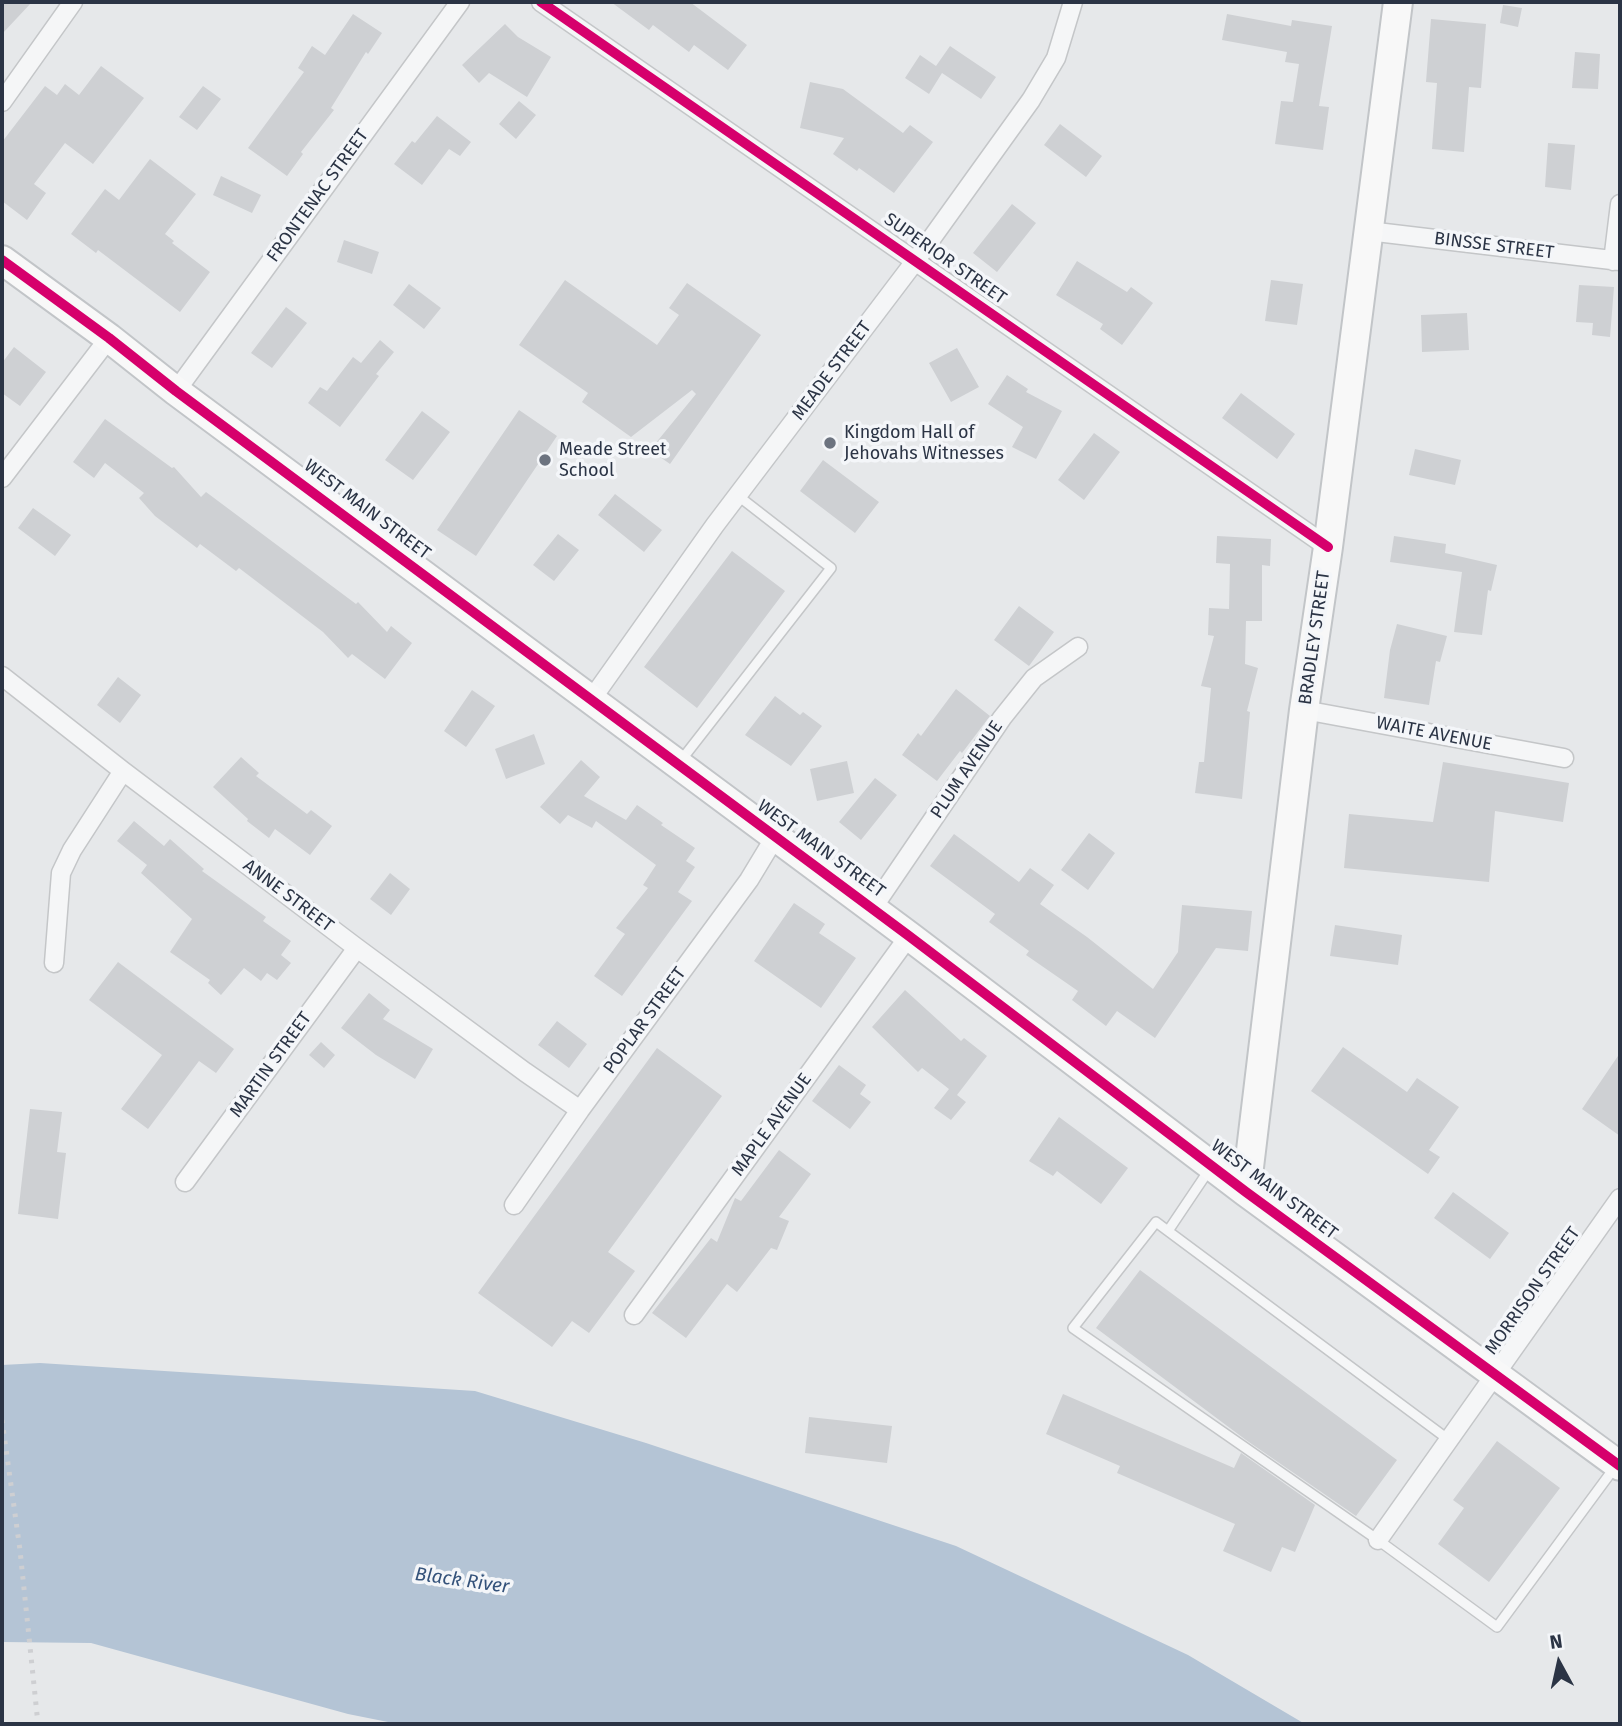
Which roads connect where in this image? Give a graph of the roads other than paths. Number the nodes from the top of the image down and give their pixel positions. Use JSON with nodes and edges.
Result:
{"nodes":[{"id":1,"x":73,"y":2,"type":"edge"},
{"id":2,"x":460,"y":2,"type":"edge"},
{"id":3,"x":541,"y":2,"type":"edge"},
{"id":4,"x":1073,"y":2,"type":"edge"},
{"id":5,"x":1398,"y":2,"type":"edge"},
{"id":6,"x":2,"y":102,"type":"edge"},
{"id":7,"x":1620,"y":204,"type":"edge"},
{"id":8,"x":1368,"y":231,"type":"junction"},
{"id":9,"x":2,"y":260,"type":"edge"},
{"id":10,"x":916,"y":260,"type":"junction"},
{"id":11,"x":1617,"y":261,"type":"edge"},
{"id":12,"x":109,"y":338,"type":"junction"},
{"id":13,"x":176,"y":391,"type":"junction"},
{"id":14,"x":2,"y":478,"type":"edge"},
{"id":15,"x":737,"y":495,"type":"junction"},
{"id":16,"x":1328,"y":547,"type":"junction"},
{"id":17,"x":1078,"y":648,"type":"dead end"},
{"id":18,"x":2,"y":676,"type":"edge"},
{"id":19,"x":590,"y":700,"type":"junction"},
{"id":20,"x":1304,"y":710,"type":"junction"},
{"id":21,"x":1564,"y":758,"type":"dead end"},
{"id":22,"x":678,"y":765,"type":"junction"},
{"id":23,"x":123,"y":771,"type":"junction"},
{"id":24,"x":775,"y":837,"type":"junction"},
{"id":25,"x":872,"y":909,"type":"junction"},
{"id":26,"x":909,"y":936,"type":"junction"},
{"id":27,"x":356,"y":948,"type":"junction"},
{"id":28,"x":54,"y":963,"type":"dead end"},
{"id":29,"x":580,"y":1110,"type":"junction"},
{"id":30,"x":1212,"y":1165,"type":"junction"},
{"id":31,"x":185,"y":1182,"type":"dead end"},
{"id":32,"x":1246,"y":1192,"type":"junction"},
{"id":33,"x":1620,"y":1198,"type":"edge"},
{"id":34,"x":514,"y":1205,"type":"dead end"},
{"id":35,"x":1168,"y":1231,"type":"junction"},
{"id":36,"x":634,"y":1315,"type":"dead end"},
{"id":37,"x":1496,"y":1374,"type":"junction"},
{"id":38,"x":1449,"y":1440,"type":"junction"},
{"id":39,"x":1619,"y":1465,"type":"edge"},
{"id":40,"x":1378,"y":1540,"type":"junction"}],
"edges":[{"from":1,"to":6,"type":"street"},
{"from":2,"to":13,"type":"street","name":"FRONTENAC STREET"},
{"from":3,"to":10,"type":"street","name":"SUPERIOR STREET"},
{"from":4,"to":10,"type":"street","name":"MEADE STREET"},
{"from":5,"to":8,"type":"main road","name":"BRADLEY STREET"},
{"from":7,"to":11,"type":"street"},
{"from":8,"to":11,"type":"street","name":"BINSSE STREET"},
{"from":8,"to":16,"type":"main road","name":"BRADLEY STREET"},
{"from":9,"to":12,"type":"main road","name":"WEST MAIN STREET"},
{"from":10,"to":15,"type":"street","name":"MEADE STREET"},
{"from":10,"to":16,"type":"street","name":"SUPERIOR STREET"},
{"from":12,"to":13,"type":"main road","name":"WEST MAIN STREET"},
{"from":12,"to":14,"type":"street"},
{"from":13,"to":19,"type":"main road","name":"WEST MAIN STREET"},
{"from":15,"to":19,"type":"street","name":"MEADE STREET"},
{"from":15,"to":22,"type":"lane"},
{"from":16,"to":20,"type":"main road","name":"BRADLEY STREET"},
{"from":17,"to":25,"type":"street","name":"PLUM AVENUE"},
{"from":18,"to":23,"type":"street","name":"ANNE STREET"},
{"from":19,"to":22,"type":"main road","name":"WEST MAIN STREET"},
{"from":20,"to":21,"type":"street","name":"WAITE AVENUE"},
{"from":20,"to":32,"type":"main road","name":"BRADLEY STREET"},
{"from":22,"to":24,"type":"main road","name":"WEST MAIN STREET"},
{"from":23,"to":27,"type":"street","name":"ANNE STREET"},
{"from":23,"to":28,"type":"street"},
{"from":24,"to":25,"type":"main road","name":"WEST MAIN STREET"},
{"from":24,"to":29,"type":"street","name":"POPLAR STREET"},
{"from":25,"to":26,"type":"main road","name":"WEST MAIN STREET"},
{"from":26,"to":30,"type":"main road","name":"WEST MAIN STREET"},
{"from":26,"to":36,"type":"street","name":"MAPLE AVENUE"},
{"from":27,"to":29,"type":"street","name":"ANNE STREET"},
{"from":27,"to":31,"type":"street","name":"MARTIN STREET"},
{"from":29,"to":34,"type":"street","name":"POPLAR STREET"},
{"from":30,"to":32,"type":"main road","name":"WEST MAIN STREET"},
{"from":30,"to":35,"type":"lane"},
{"from":32,"to":37,"type":"main road","name":"WEST MAIN STREET"},
{"from":33,"to":37,"type":"street","name":"MORRISON STREET"},
{"from":35,"to":38,"type":"lane"},
{"from":35,"to":40,"type":"lane"},
{"from":37,"to":38,"type":"street","name":"MORRISON STREET"},
{"from":37,"to":39,"type":"main road","name":"WEST MAIN STREET"},
{"from":38,"to":40,"type":"street","name":"MORRISON STREET"},
{"from":39,"to":40,"type":"lane"}]}
